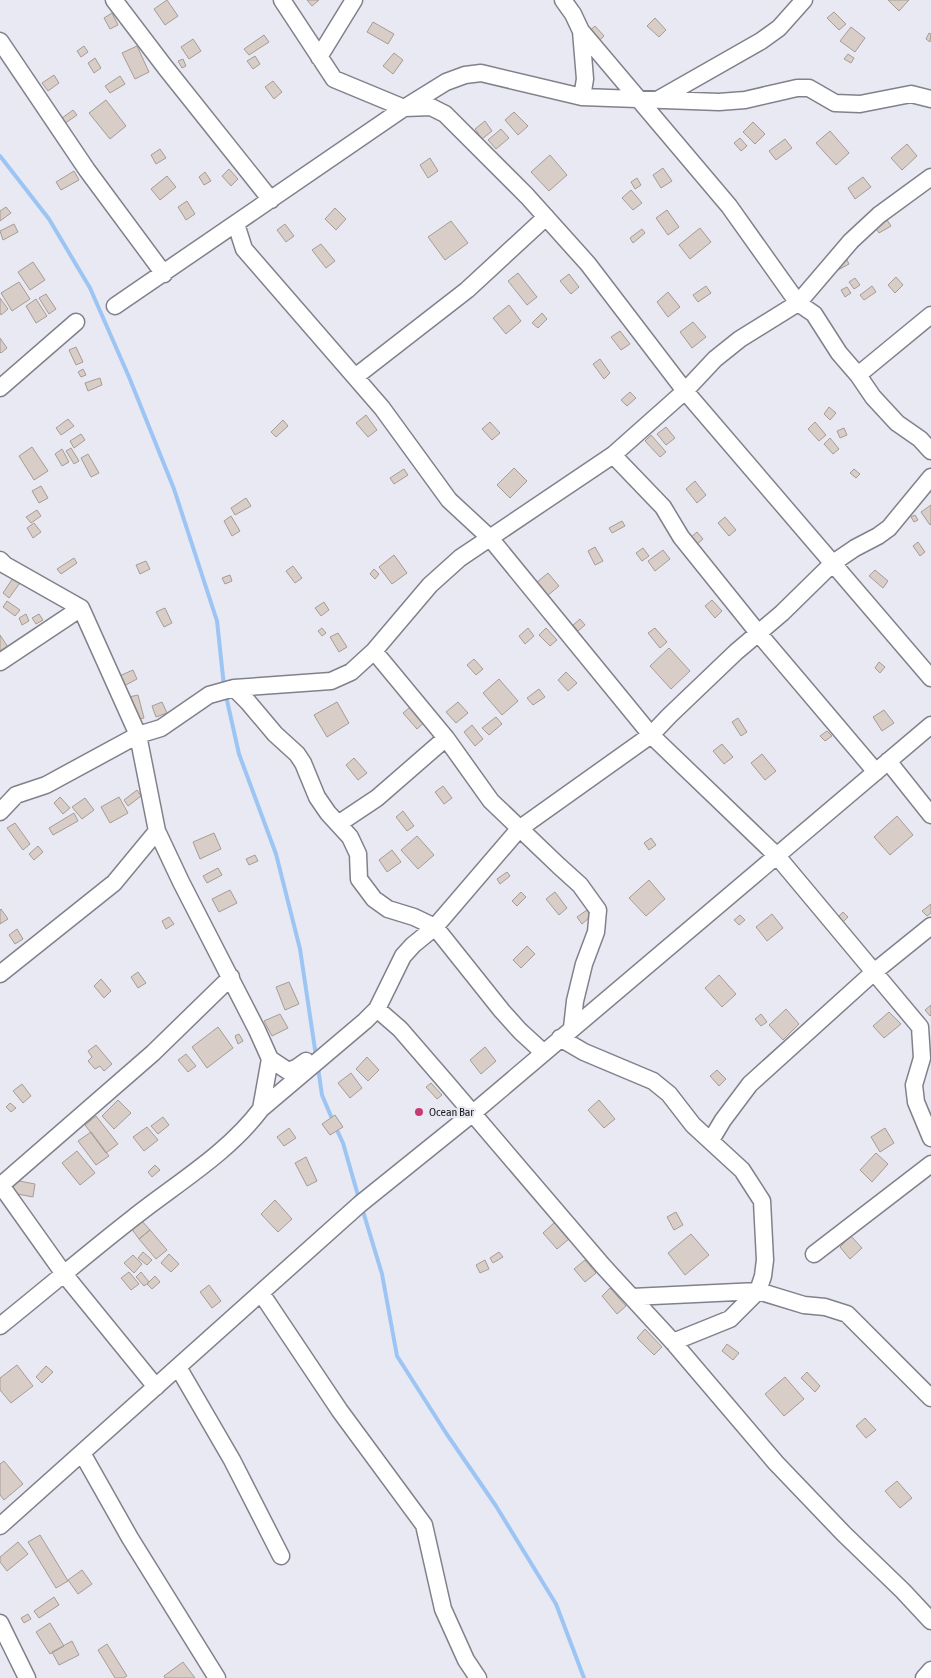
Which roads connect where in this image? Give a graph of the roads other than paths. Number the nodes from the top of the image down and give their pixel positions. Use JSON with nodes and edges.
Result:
{"nodes":[{"id":1,"x":114,"y":0,"type":"edge"},
{"id":2,"x":282,"y":0,"type":"edge"},
{"id":3,"x":354,"y":0,"type":"edge"},
{"id":4,"x":563,"y":0,"type":"edge"},
{"id":5,"x":804,"y":0,"type":"edge"},
{"id":6,"x":581,"y":31,"type":"junction"},
{"id":7,"x":0,"y":41,"type":"edge"},
{"id":8,"x":319,"y":57,"type":"junction"},
{"id":9,"x":582,"y":97,"type":"junction"},
{"id":10,"x":931,"y":99,"type":"edge"},
{"id":11,"x":649,"y":100,"type":"junction"},
{"id":12,"x":404,"y":108,"type":"junction"},
{"id":13,"x":931,"y":177,"type":"edge"},
{"id":14,"x":271,"y":200,"type":"junction"},
{"id":15,"x":546,"y":217,"type":"junction"},
{"id":16,"x":236,"y":224,"type":"junction"},
{"id":17,"x":164,"y":274,"type":"junction"},
{"id":18,"x":798,"y":303,"type":"junction"},
{"id":19,"x":115,"y":306,"type":"dead end"},
{"id":20,"x":931,"y":315,"type":"edge"},
{"id":21,"x":76,"y":322,"type":"dead end"},
{"id":22,"x":858,"y":375,"type":"junction"},
{"id":23,"x":355,"y":377,"type":"junction"},
{"id":24,"x":0,"y":388,"type":"edge"},
{"id":25,"x":685,"y":391,"type":"junction"},
{"id":26,"x":931,"y":451,"type":"edge"},
{"id":27,"x":613,"y":455,"type":"junction"},
{"id":28,"x":931,"y":477,"type":"edge"},
{"id":29,"x":490,"y":538,"type":"junction"},
{"id":30,"x":0,"y":560,"type":"edge"},
{"id":31,"x":834,"y":563,"type":"junction"},
{"id":32,"x":81,"y":608,"type":"junction"},
{"id":33,"x":758,"y":634,"type":"junction"},
{"id":34,"x":374,"y":651,"type":"junction"},
{"id":35,"x":0,"y":662,"type":"edge"},
{"id":36,"x":931,"y":678,"type":"edge"},
{"id":37,"x":234,"y":688,"type":"junction"},
{"id":38,"x":931,"y":725,"type":"edge"},
{"id":39,"x":138,"y":735,"type":"junction"},
{"id":40,"x":652,"y":735,"type":"junction"},
{"id":41,"x":446,"y":738,"type":"junction"},
{"id":42,"x":882,"y":767,"type":"junction"},
{"id":43,"x":0,"y":812,"type":"edge"},
{"id":44,"x":931,"y":815,"type":"edge"},
{"id":45,"x":338,"y":824,"type":"junction"},
{"id":46,"x":519,"y":829,"type":"junction"},
{"id":47,"x":157,"y":831,"type":"junction"},
{"id":48,"x":777,"y":856,"type":"junction"},
{"id":49,"x":931,"y":926,"type":"edge"},
{"id":50,"x":436,"y":927,"type":"junction"},
{"id":51,"x":874,"y":972,"type":"junction"},
{"id":52,"x":0,"y":974,"type":"edge"},
{"id":53,"x":231,"y":978,"type":"junction"},
{"id":54,"x":377,"y":1009,"type":"junction"},
{"id":55,"x":926,"y":1028,"type":"edge"},
{"id":56,"x":566,"y":1033,"type":"junction"},
{"id":57,"x":544,"y":1053,"type":"junction"},
{"id":58,"x":270,"y":1059,"type":"junction"},
{"id":59,"x":313,"y":1064,"type":"junction"},
{"id":60,"x":261,"y":1109,"type":"junction"},
{"id":61,"x":473,"y":1112,"type":"junction"},
{"id":62,"x":931,"y":1138,"type":"edge"},
{"id":63,"x":710,"y":1140,"type":"junction"},
{"id":64,"x":931,"y":1164,"type":"edge"},
{"id":65,"x":0,"y":1185,"type":"edge"},
{"id":66,"x":814,"y":1254,"type":"dead end"},
{"id":67,"x":64,"y":1274,"type":"junction"},
{"id":68,"x":758,"y":1291,"type":"junction"},
{"id":69,"x":261,"y":1293,"type":"junction"},
{"id":70,"x":632,"y":1297,"type":"junction"},
{"id":71,"x":0,"y":1326,"type":"edge"},
{"id":72,"x":674,"y":1342,"type":"junction"},
{"id":73,"x":178,"y":1367,"type":"junction"},
{"id":74,"x":156,"y":1387,"type":"junction"},
{"id":75,"x":928,"y":1388,"type":"edge"},
{"id":76,"x":82,"y":1453,"type":"junction"},
{"id":77,"x":0,"y":1526,"type":"edge"},
{"id":78,"x":281,"y":1556,"type":"dead end"},
{"id":79,"x":931,"y":1621,"type":"edge"},
{"id":80,"x":0,"y":1623,"type":"edge"},
{"id":81,"x":931,"y":1670,"type":"edge"},
{"id":82,"x":26,"y":1678,"type":"edge"},
{"id":83,"x":217,"y":1678,"type":"edge"},
{"id":84,"x":478,"y":1678,"type":"edge"},
{"id":85,"x":924,"y":1678,"type":"edge"}],
"edges":[{"from":1,"to":14,"type":"street"},
{"from":2,"to":8,"type":"street"},
{"from":3,"to":8,"type":"street"},
{"from":4,"to":6,"type":"street"},
{"from":5,"to":11,"type":"street"},
{"from":6,"to":9,"type":"street"},
{"from":6,"to":11,"type":"street"},
{"from":7,"to":17,"type":"street"},
{"from":8,"to":12,"type":"street"},
{"from":9,"to":11,"type":"street"},
{"from":9,"to":12,"type":"street"},
{"from":10,"to":11,"type":"street"},
{"from":11,"to":18,"type":"street"},
{"from":12,"to":14,"type":"street"},
{"from":12,"to":15,"type":"street"},
{"from":13,"to":18,"type":"street"},
{"from":14,"to":16,"type":"street"},
{"from":15,"to":23,"type":"street"},
{"from":15,"to":25,"type":"street"},
{"from":16,"to":17,"type":"street"},
{"from":16,"to":23,"type":"street"},
{"from":17,"to":19,"type":"street"},
{"from":18,"to":22,"type":"street"},
{"from":18,"to":25,"type":"street"},
{"from":20,"to":22,"type":"street"},
{"from":21,"to":24,"type":"street"},
{"from":22,"to":26,"type":"street"},
{"from":23,"to":29,"type":"street"},
{"from":25,"to":27,"type":"street"},
{"from":25,"to":31,"type":"street"},
{"from":27,"to":29,"type":"street"},
{"from":27,"to":33,"type":"street"},
{"from":28,"to":31,"type":"street"},
{"from":29,"to":34,"type":"street"},
{"from":29,"to":40,"type":"street"},
{"from":30,"to":32,"type":"street"},
{"from":31,"to":33,"type":"street"},
{"from":31,"to":36,"type":"street"},
{"from":32,"to":35,"type":"street"},
{"from":32,"to":39,"type":"street"},
{"from":33,"to":40,"type":"street"},
{"from":33,"to":42,"type":"street"},
{"from":34,"to":37,"type":"street"},
{"from":34,"to":41,"type":"street"},
{"from":37,"to":39,"type":"street"},
{"from":37,"to":45,"type":"street"},
{"from":38,"to":42,"type":"street"},
{"from":39,"to":43,"type":"street"},
{"from":39,"to":47,"type":"street"},
{"from":40,"to":46,"type":"street"},
{"from":40,"to":48,"type":"street"},
{"from":41,"to":45,"type":"street"},
{"from":41,"to":46,"type":"street"},
{"from":42,"to":44,"type":"street"},
{"from":42,"to":48,"type":"street"},
{"from":45,"to":50,"type":"street"},
{"from":46,"to":50,"type":"street"},
{"from":46,"to":56,"type":"street"},
{"from":47,"to":52,"type":"street"},
{"from":47,"to":53,"type":"street"},
{"from":48,"to":51,"type":"street"},
{"from":48,"to":56,"type":"street"},
{"from":49,"to":51,"type":"street"},
{"from":50,"to":54,"type":"street"},
{"from":50,"to":57,"type":"street"},
{"from":51,"to":55,"type":"street"},
{"from":51,"to":63,"type":"street"},
{"from":53,"to":58,"type":"street"},
{"from":53,"to":65,"type":"street"},
{"from":54,"to":59,"type":"street"},
{"from":54,"to":61,"type":"street"},
{"from":55,"to":62,"type":"street"},
{"from":56,"to":57,"type":"street"},
{"from":56,"to":63,"type":"street"},
{"from":57,"to":61,"type":"street"},
{"from":58,"to":59,"type":"street"},
{"from":58,"to":60,"type":"street"},
{"from":59,"to":60,"type":"street"},
{"from":60,"to":67,"type":"street"},
{"from":61,"to":69,"type":"street"},
{"from":61,"to":70,"type":"street"},
{"from":63,"to":68,"type":"street"},
{"from":64,"to":66,"type":"street"},
{"from":65,"to":67,"type":"street"},
{"from":67,"to":71,"type":"street"},
{"from":67,"to":74,"type":"street"},
{"from":68,"to":70,"type":"street"},
{"from":68,"to":72,"type":"street"},
{"from":68,"to":75,"type":"street"},
{"from":69,"to":73,"type":"street"},
{"from":69,"to":84,"type":"street"},
{"from":70,"to":72,"type":"street"},
{"from":72,"to":79,"type":"street"},
{"from":73,"to":74,"type":"street"},
{"from":73,"to":78,"type":"street"},
{"from":74,"to":76,"type":"street"},
{"from":76,"to":77,"type":"street"},
{"from":76,"to":83,"type":"street"},
{"from":80,"to":82,"type":"street"},
{"from":81,"to":85,"type":"street"}]}
